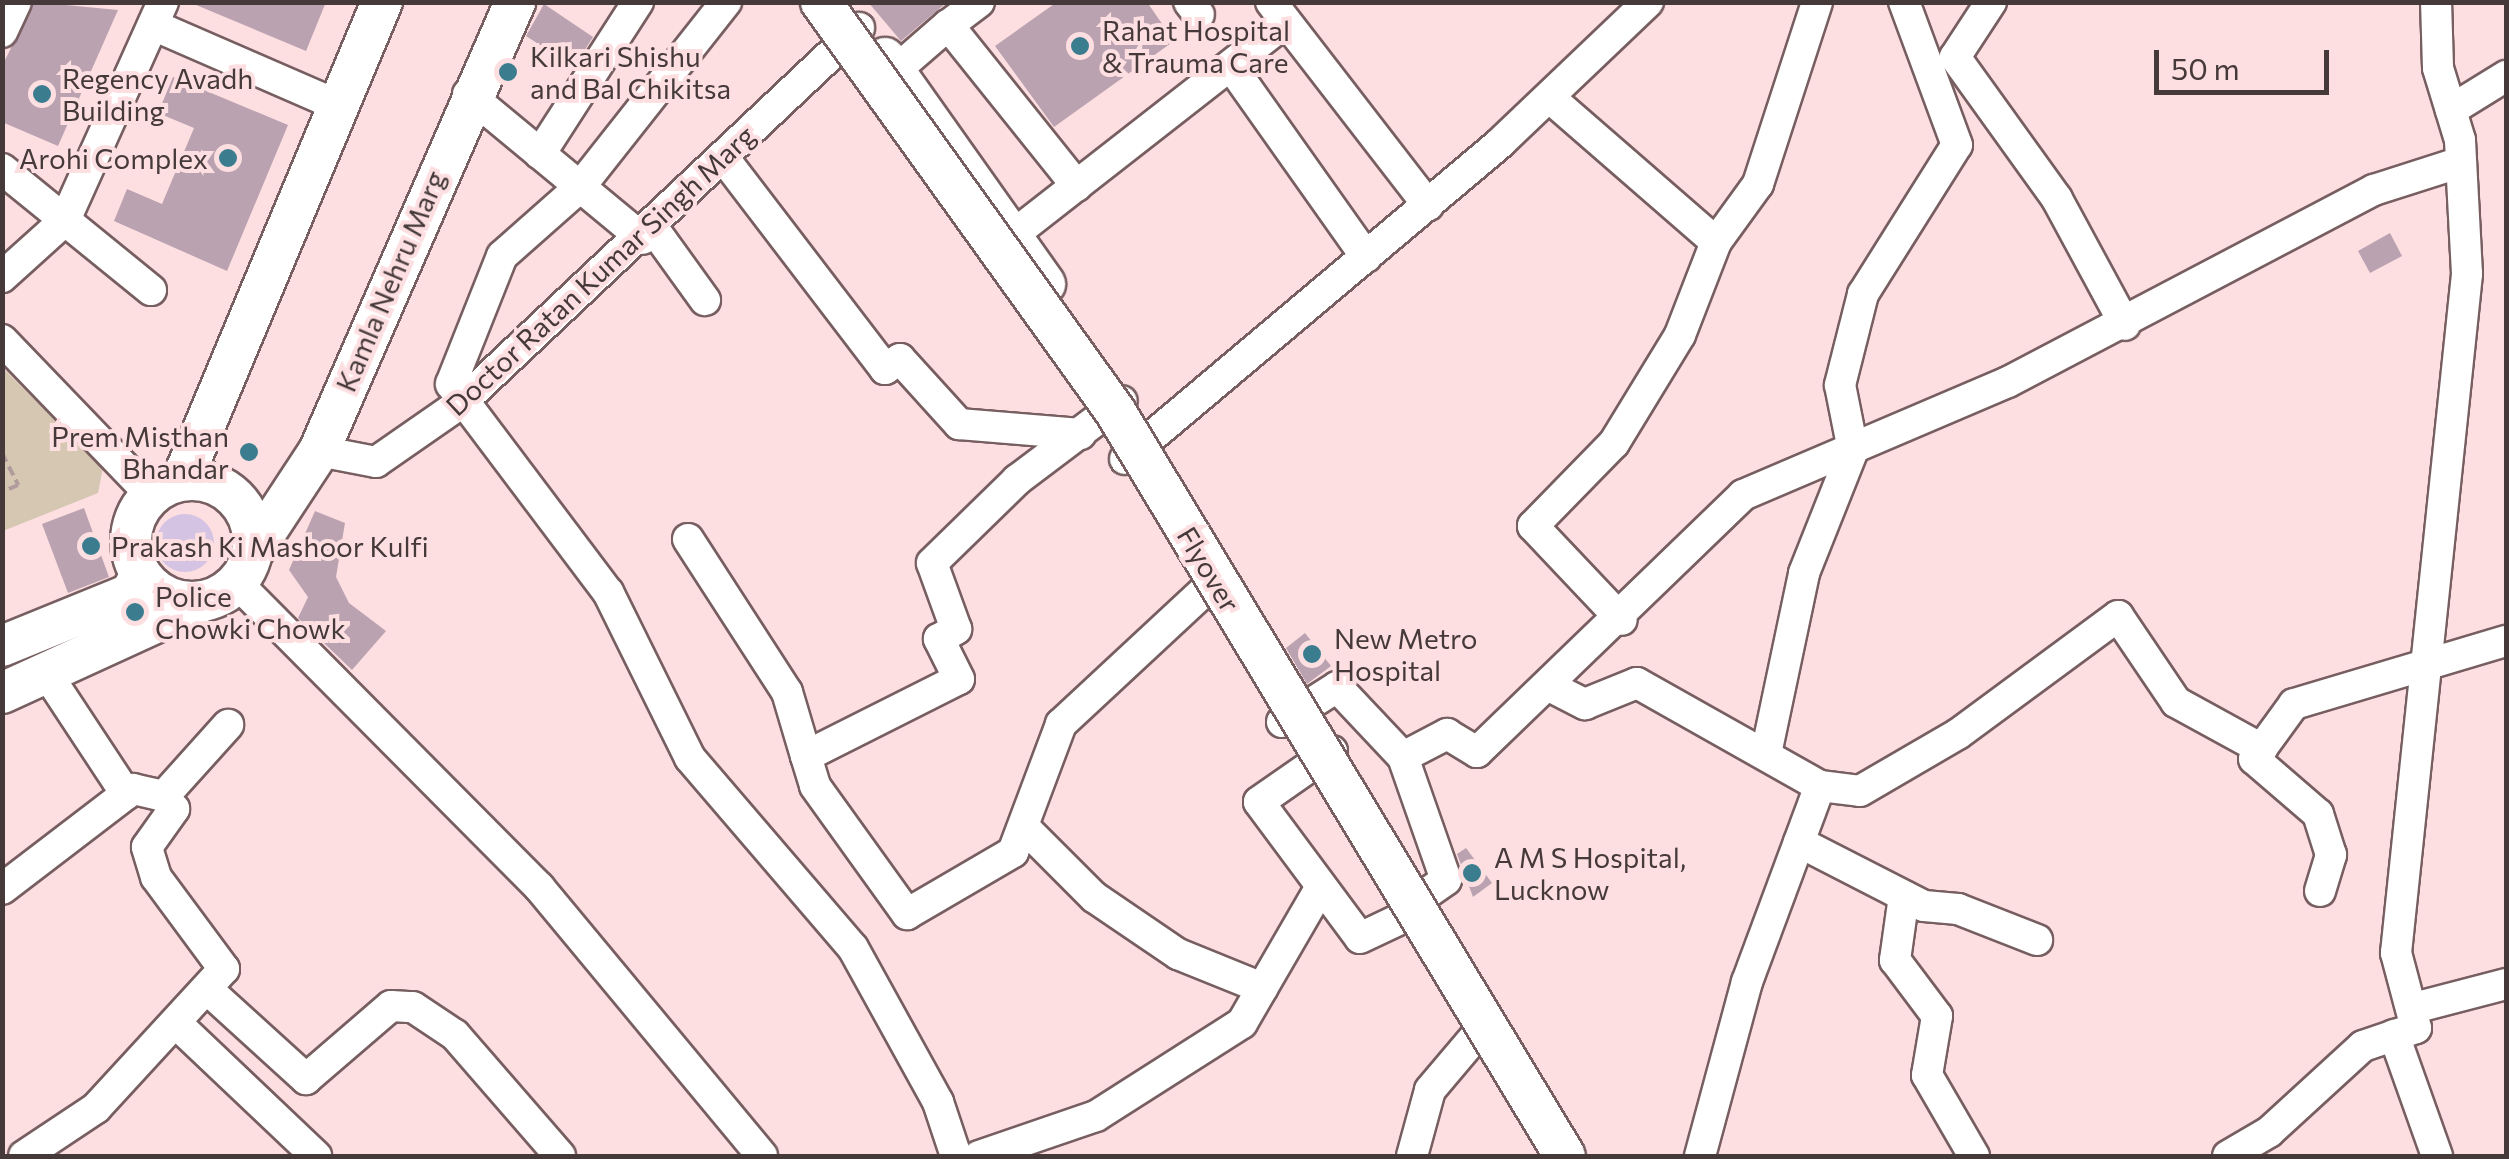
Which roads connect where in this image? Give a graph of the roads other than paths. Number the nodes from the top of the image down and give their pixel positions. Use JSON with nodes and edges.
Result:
{"nodes":[{"id":1,"x":16,"y":2,"type":"edge"},
{"id":2,"x":382,"y":2,"type":"edge"},
{"id":3,"x":515,"y":2,"type":"edge"},
{"id":4,"x":638,"y":2,"type":"edge"},
{"id":5,"x":806,"y":2,"type":"edge"},
{"id":6,"x":821,"y":2,"type":"edge"},
{"id":7,"x":979,"y":2,"type":"edge"},
{"id":8,"x":1648,"y":2,"type":"edge"},
{"id":9,"x":1817,"y":2,"type":"edge"},
{"id":10,"x":1904,"y":2,"type":"edge"},
{"id":11,"x":1992,"y":2,"type":"edge"},
{"id":12,"x":2436,"y":2,"type":"edge"},
{"id":13,"x":711,"y":8,"type":"edge"},
{"id":14,"x":1279,"y":12,"type":"edge"},
{"id":15,"x":158,"y":14,"type":"edge"},
{"id":16,"x":845,"y":26,"type":"edge"},
{"id":17,"x":948,"y":26,"type":"junction"},
{"id":18,"x":2,"y":32,"type":"edge"},
{"id":19,"x":1231,"y":66,"type":"junction"},
{"id":20,"x":895,"y":72,"type":"junction"},
{"id":21,"x":2506,"y":76,"type":"edge"},
{"id":22,"x":468,"y":94,"type":"junction"},
{"id":23,"x":1549,"y":98,"type":"junction"},
{"id":24,"x":337,"y":105,"type":"junction"},
{"id":25,"x":2451,"y":110,"type":"junction"},
{"id":26,"x":540,"y":154,"type":"junction"},
{"id":27,"x":724,"y":158,"type":"junction"},
{"id":28,"x":2461,"y":162,"type":"junction"},
{"id":29,"x":2,"y":169,"type":"edge"},
{"id":30,"x":1076,"y":186,"type":"junction"},
{"id":31,"x":580,"y":188,"type":"junction"},
{"id":32,"x":1428,"y":205,"type":"junction"},
{"id":33,"x":65,"y":220,"type":"junction"},
{"id":34,"x":648,"y":234,"type":"junction"},
{"id":35,"x":1014,"y":235,"type":"junction"},
{"id":36,"x":1716,"y":242,"type":"junction"},
{"id":37,"x":1366,"y":257,"type":"junction"},
{"id":38,"x":2,"y":277,"type":"edge"},
{"id":39,"x":151,"y":290,"type":"dead end"},
{"id":40,"x":705,"y":300,"type":"dead end"},
{"id":41,"x":2124,"y":325,"type":"junction"},
{"id":42,"x":2,"y":340,"type":"edge"},
{"id":43,"x":461,"y":403,"type":"junction"},
{"id":44,"x":1101,"y":418,"type":"junction"},
{"id":45,"x":319,"y":450,"type":"junction"},
{"id":46,"x":1135,"y":450,"type":"junction"},
{"id":47,"x":1853,"y":450,"type":"junction"},
{"id":48,"x":167,"y":488,"type":"junction"},
{"id":49,"x":688,"y":539,"type":"dead end"},
{"id":50,"x":244,"y":568,"type":"junction"},
{"id":51,"x":141,"y":575,"type":"junction"},
{"id":52,"x":1204,"y":591,"type":"junction"},
{"id":53,"x":201,"y":602,"type":"junction"},
{"id":54,"x":1622,"y":620,"type":"junction"},
{"id":55,"x":2506,"y":641,"type":"edge"},
{"id":56,"x":2,"y":646,"type":"edge"},
{"id":57,"x":2428,"y":667,"type":"junction"},
{"id":58,"x":47,"y":674,"type":"junction"},
{"id":59,"x":1552,"y":688,"type":"junction"},
{"id":60,"x":2,"y":693,"type":"edge"},
{"id":61,"x":1294,"y":714,"type":"junction"},
{"id":62,"x":228,"y":725,"type":"dead end"},
{"id":63,"x":2262,"y":749,"type":"junction"},
{"id":64,"x":1766,"y":754,"type":"junction"},
{"id":65,"x":806,"y":756,"type":"junction"},
{"id":66,"x":1403,"y":757,"type":"junction"},
{"id":67,"x":1320,"y":758,"type":"junction"},
{"id":68,"x":1820,"y":786,"type":"junction"},
{"id":69,"x":126,"y":794,"type":"junction"},
{"id":70,"x":164,"y":796,"type":"junction"},
{"id":71,"x":1025,"y":828,"type":"junction"},
{"id":72,"x":1800,"y":842,"type":"junction"},
{"id":73,"x":2,"y":888,"type":"edge"},
{"id":74,"x":1319,"y":890,"type":"junction"},
{"id":75,"x":2320,"y":891,"type":"dead end"},
{"id":76,"x":1904,"y":896,"type":"junction"},
{"id":77,"x":1412,"y":908,"type":"junction"},
{"id":78,"x":2037,"y":940,"type":"dead end"},
{"id":79,"x":2506,"y":984,"type":"edge"},
{"id":80,"x":1262,"y":988,"type":"junction"},
{"id":81,"x":207,"y":990,"type":"junction"},
{"id":82,"x":2414,"y":1008,"type":"junction"},
{"id":83,"x":177,"y":1024,"type":"junction"},
{"id":84,"x":2394,"y":1035,"type":"junction"},
{"id":85,"x":1474,"y":1038,"type":"junction"},
{"id":86,"x":24,"y":1156,"type":"edge"},
{"id":87,"x":316,"y":1156,"type":"edge"},
{"id":88,"x":560,"y":1156,"type":"edge"},
{"id":89,"x":762,"y":1156,"type":"edge"},
{"id":90,"x":956,"y":1156,"type":"edge"},
{"id":91,"x":979,"y":1156,"type":"edge"},
{"id":92,"x":1412,"y":1156,"type":"edge"},
{"id":93,"x":1547,"y":1156,"type":"edge"},
{"id":94,"x":1565,"y":1156,"type":"edge"},
{"id":95,"x":1587,"y":1156,"type":"edge"},
{"id":96,"x":1700,"y":1156,"type":"edge"},
{"id":97,"x":1974,"y":1156,"type":"edge"},
{"id":98,"x":2228,"y":1156,"type":"edge"},
{"id":99,"x":2437,"y":1156,"type":"edge"}],
"edges":[{"from":1,"to":18,"type":"street"},
{"from":2,"to":24,"type":"main road"},
{"from":3,"to":22,"type":"main road","name":"Kamla Nehru Marg"},
{"from":4,"to":26,"type":"street"},
{"from":5,"to":16,"type":"main road"},
{"from":6,"to":94,"type":"main road","name":"Flyover","bridge":true},
{"from":7,"to":17,"type":"street"},
{"from":8,"to":23,"type":"street"},
{"from":9,"to":36,"type":"street"},
{"from":10,"to":47,"type":"street"},
{"from":11,"to":41,"type":"street"},
{"from":12,"to":25,"type":"street"},
{"from":13,"to":31,"type":"street"},
{"from":14,"to":19,"type":"street"},
{"from":14,"to":32,"type":"street"},
{"from":15,"to":24,"type":"street"},
{"from":15,"to":33,"type":"street"},
{"from":16,"to":20,"type":"main road"},
{"from":16,"to":27,"type":"street","name":"Doctor Ratan Kumar Singh Marg"},
{"from":16,"to":44,"type":"main road"},
{"from":17,"to":20,"type":"street"},
{"from":17,"to":30,"type":"street"},
{"from":19,"to":30,"type":"street"},
{"from":19,"to":37,"type":"street"},
{"from":20,"to":35,"type":"main road"},
{"from":21,"to":25,"type":"street"},
{"from":22,"to":26,"type":"street"},
{"from":22,"to":45,"type":"main road","name":"Kamla Nehru Marg"},
{"from":23,"to":32,"type":"street"},
{"from":23,"to":36,"type":"street"},
{"from":24,"to":48,"type":"main road"},
{"from":25,"to":28,"type":"street"},
{"from":26,"to":31,"type":"street"},
{"from":27,"to":34,"type":"street","name":"Doctor Ratan Kumar Singh Marg"},
{"from":27,"to":44,"type":"street"},
{"from":28,"to":41,"type":"street"},
{"from":28,"to":57,"type":"street"},
{"from":29,"to":33,"type":"street"},
{"from":30,"to":35,"type":"street"},
{"from":31,"to":34,"type":"street"},
{"from":31,"to":43,"type":"street"},
{"from":32,"to":37,"type":"street"},
{"from":33,"to":38,"type":"street"},
{"from":33,"to":39,"type":"street"},
{"from":34,"to":40,"type":"street"},
{"from":34,"to":43,"type":"street","name":"Doctor Ratan Kumar Singh Marg"},
{"from":35,"to":44,"type":"main road"},
{"from":36,"to":54,"type":"street"},
{"from":37,"to":46,"type":"street"},
{"from":41,"to":47,"type":"street"},
{"from":42,"to":48,"type":"street"},
{"from":43,"to":45,"type":"street","name":"Doctor Ratan Kumar Singh Marg"},
{"from":43,"to":90,"type":"street"},
{"from":44,"to":46,"type":"main road"},
{"from":44,"to":65,"type":"street"},
{"from":45,"to":50,"type":"main road","name":"Kamla Nehru Marg"},
{"from":46,"to":52,"type":"main road"},
{"from":46,"to":61,"type":"main road"},
{"from":47,"to":54,"type":"street"},
{"from":47,"to":64,"type":"street"},
{"from":48,"to":50,"type":"main road"},
{"from":48,"to":51,"type":"main road"},
{"from":49,"to":65,"type":"street"},
{"from":50,"to":53,"type":"main road"},
{"from":50,"to":89,"type":"street"},
{"from":51,"to":53,"type":"main road"},
{"from":51,"to":56,"type":"main road"},
{"from":52,"to":61,"type":"main road"},
{"from":52,"to":71,"type":"street"},
{"from":53,"to":58,"type":"main road"},
{"from":54,"to":59,"type":"street"},
{"from":55,"to":57,"type":"street"},
{"from":57,"to":63,"type":"street"},
{"from":57,"to":82,"type":"street"},
{"from":58,"to":60,"type":"main road"},
{"from":58,"to":69,"type":"street"},
{"from":59,"to":64,"type":"street"},
{"from":59,"to":66,"type":"street"},
{"from":61,"to":66,"type":"street"},
{"from":61,"to":67,"type":"main road"},
{"from":62,"to":70,"type":"street"},
{"from":63,"to":68,"type":"street"},
{"from":63,"to":75,"type":"street"},
{"from":64,"to":68,"type":"street"},
{"from":65,"to":71,"type":"street"},
{"from":66,"to":77,"type":"street"},
{"from":67,"to":74,"type":"street"},
{"from":67,"to":77,"type":"main road"},
{"from":68,"to":72,"type":"street"},
{"from":69,"to":70,"type":"street"},
{"from":69,"to":73,"type":"street"},
{"from":70,"to":81,"type":"street"},
{"from":71,"to":80,"type":"street"},
{"from":72,"to":76,"type":"street"},
{"from":72,"to":96,"type":"street"},
{"from":74,"to":77,"type":"street"},
{"from":74,"to":80,"type":"street"},
{"from":76,"to":78,"type":"street"},
{"from":76,"to":97,"type":"street"},
{"from":77,"to":85,"type":"main road"},
{"from":77,"to":95,"type":"main road"},
{"from":79,"to":82,"type":"street"},
{"from":80,"to":91,"type":"street"},
{"from":81,"to":83,"type":"street"},
{"from":81,"to":88,"type":"street"},
{"from":82,"to":84,"type":"street"},
{"from":83,"to":86,"type":"street"},
{"from":83,"to":87,"type":"street"},
{"from":84,"to":98,"type":"street"},
{"from":84,"to":99,"type":"street"},
{"from":85,"to":92,"type":"street"},
{"from":85,"to":93,"type":"main road"}]}
